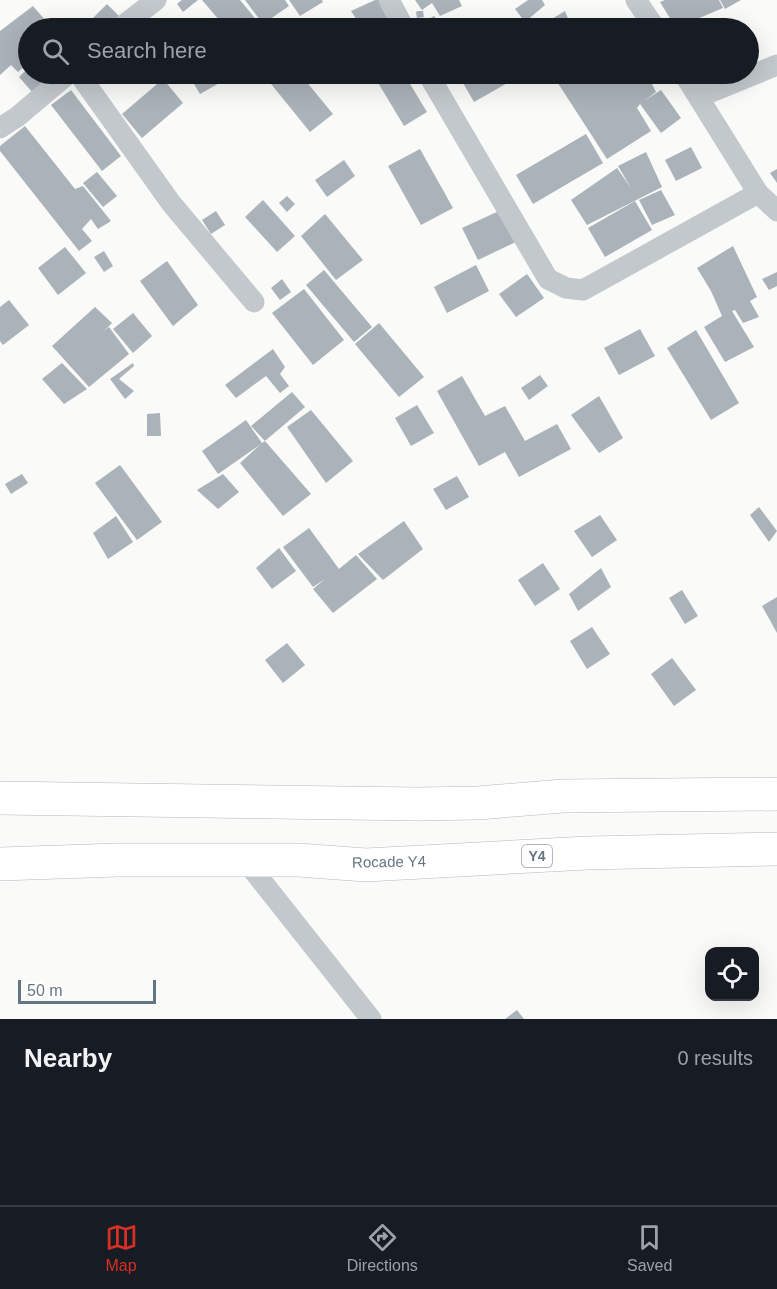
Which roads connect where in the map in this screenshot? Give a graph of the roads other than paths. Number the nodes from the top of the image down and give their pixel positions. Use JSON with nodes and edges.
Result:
{"nodes":[{"id":1,"x":156,"y":0,"type":"edge"},
{"id":2,"x":389,"y":0,"type":"edge"},
{"id":3,"x":636,"y":0,"type":"edge"},
{"id":4,"x":133,"y":18,"type":"edge"},
{"id":5,"x":399,"y":18,"type":"edge"},
{"id":6,"x":648,"y":18,"type":"edge"},
{"id":7,"x":777,"y":65,"type":"edge"},
{"id":8,"x":759,"y":72,"type":"edge"},
{"id":9,"x":56,"y":84,"type":"edge"},
{"id":10,"x":86,"y":84,"type":"edge"},
{"id":11,"x":434,"y":84,"type":"edge"},
{"id":12,"x":691,"y":84,"type":"edge"},
{"id":13,"x":731,"y":84,"type":"edge"},
{"id":14,"x":699,"y":97,"type":"junction"},
{"id":15,"x":0,"y":128,"type":"edge"},
{"id":16,"x":758,"y":193,"type":"junction"},
{"id":17,"x":777,"y":211,"type":"edge"},
{"id":18,"x":254,"y":302,"type":"dead end"},
{"id":19,"x":777,"y":794,"type":"edge"},
{"id":20,"x":0,"y":798,"type":"edge"},
{"id":21,"x":777,"y":849,"type":"edge"},
{"id":22,"x":245,"y":860,"type":"junction"},
{"id":23,"x":0,"y":864,"type":"edge"},
{"id":24,"x":371,"y":1019,"type":"edge"}],
"edges":[{"from":1,"to":4,"type":"street"},
{"from":2,"to":5,"type":"street"},
{"from":3,"to":6,"type":"street"},
{"from":7,"to":8,"type":"street"},
{"from":9,"to":15,"type":"street"},
{"from":10,"to":18,"type":"street"},
{"from":11,"to":16,"type":"street"},
{"from":12,"to":14,"type":"street"},
{"from":13,"to":14,"type":"street"},
{"from":14,"to":16,"type":"street"},
{"from":16,"to":17,"type":"street"},
{"from":19,"to":20,"type":"highway"},
{"from":21,"to":22,"type":"highway","name":"Rocade Y4","number":"Y4"},
{"from":22,"to":23,"type":"highway","name":"Rocade Y4","number":"Y4"},
{"from":22,"to":24,"type":"street"}]}
